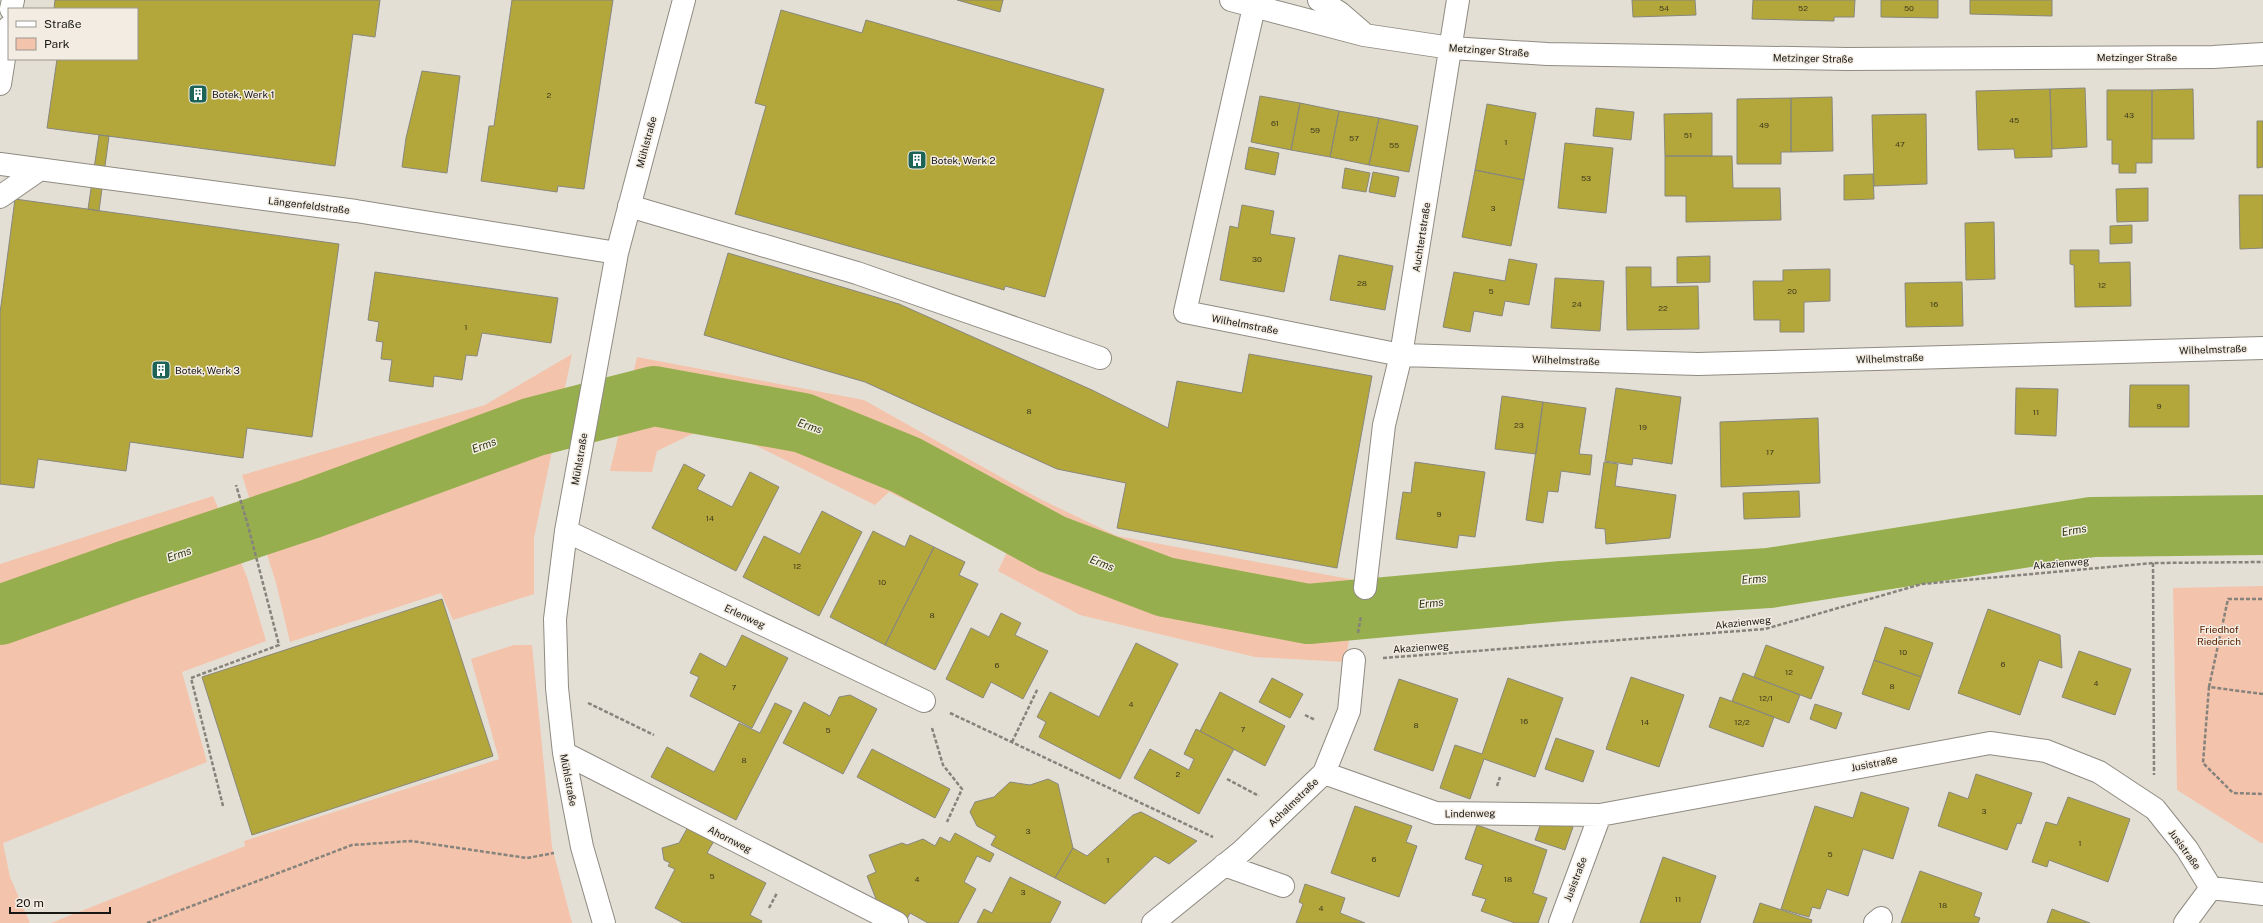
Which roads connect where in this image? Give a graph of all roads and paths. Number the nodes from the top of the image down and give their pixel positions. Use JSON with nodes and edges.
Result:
{"nodes":[{"id":1,"x":684,"y":0,"type":"edge"},
{"id":2,"x":1231,"y":0,"type":"edge"},
{"id":3,"x":1319,"y":0,"type":"edge"},
{"id":4,"x":1458,"y":0,"type":"edge"},
{"id":5,"x":1254,"y":7,"type":"junction"},
{"id":6,"x":8,"y":33,"type":"edge"},
{"id":7,"x":1364,"y":35,"type":"junction"},
{"id":8,"x":1451,"y":48,"type":"junction"},
{"id":9,"x":2263,"y":54,"type":"edge"},
{"id":10,"x":0,"y":84,"type":"edge"},
{"id":11,"x":0,"y":164,"type":"edge"},
{"id":12,"x":38,"y":170,"type":"junction"},
{"id":13,"x":0,"y":197,"type":"edge"},
{"id":14,"x":630,"y":206,"type":"junction"},
{"id":15,"x":617,"y":253,"type":"junction"},
{"id":16,"x":2263,"y":348,"type":"edge"},
{"id":17,"x":1401,"y":355,"type":"junction"},
{"id":18,"x":1100,"y":358,"type":"dead end"},
{"id":19,"x":236,"y":485,"type":"dead end"},
{"id":20,"x":566,"y":531,"type":"junction"},
{"id":21,"x":2263,"y":562,"type":"edge"},
{"id":22,"x":2153,"y":563,"type":"junction"},
{"id":23,"x":1365,"y":588,"type":"joint"},
{"id":24,"x":2263,"y":599,"type":"edge"},
{"id":25,"x":1354,"y":660,"type":"junction"},
{"id":26,"x":2209,"y":687,"type":"junction"},
{"id":27,"x":557,"y":688,"type":"junction"},
{"id":28,"x":1038,"y":688,"type":"dead end"},
{"id":29,"x":2263,"y":694,"type":"edge"},
{"id":30,"x":924,"y":701,"type":"junction"},
{"id":31,"x":654,"y":735,"type":"dead end"},
{"id":32,"x":1012,"y":742,"type":"junction"},
{"id":33,"x":564,"y":753,"type":"junction"},
{"id":34,"x":1324,"y":773,"type":"junction"},
{"id":35,"x":1227,"y":779,"type":"dead end"},
{"id":36,"x":2263,"y":794,"type":"edge"},
{"id":37,"x":224,"y":806,"type":"dead end"},
{"id":38,"x":1286,"y":809,"type":"junction"},
{"id":39,"x":2155,"y":809,"type":"junction"},
{"id":40,"x":1600,"y":815,"type":"junction"},
{"id":41,"x":946,"y":822,"type":"dead end"},
{"id":42,"x":582,"y":847,"type":"junction"},
{"id":43,"x":1242,"y":851,"type":"junction"},
{"id":44,"x":1224,"y":865,"type":"junction"},
{"id":45,"x":1283,"y":886,"type":"dead end"},
{"id":46,"x":2211,"y":888,"type":"junction"},
{"id":47,"x":2263,"y":894,"type":"edge"},
{"id":48,"x":147,"y":923,"type":"edge"},
{"id":49,"x":604,"y":923,"type":"edge"},
{"id":50,"x":897,"y":923,"type":"edge"},
{"id":51,"x":1153,"y":923,"type":"edge"},
{"id":52,"x":1560,"y":923,"type":"edge"},
{"id":53,"x":2185,"y":923,"type":"edge"}],
"edges":[{"from":1,"to":14,"type":"street","name":"Mühlstraße"},
{"from":2,"to":5,"type":"street","name":"Metzinger Straße"},
{"from":3,"to":7,"type":"street"},
{"from":4,"to":8,"type":"street","name":"Auchtertstraße"},
{"from":5,"to":7,"type":"street","name":"Metzinger Straße"},
{"from":5,"to":17,"type":"street","name":"Wilhelmstraße"},
{"from":6,"to":10,"type":"street"},
{"from":7,"to":8,"type":"street","name":"Metzinger Straße"},
{"from":8,"to":9,"type":"street","name":"Metzinger Straße"},
{"from":8,"to":17,"type":"street","name":"Auchtertstraße"},
{"from":11,"to":12,"type":"street","name":"Längenfeldstraße"},
{"from":12,"to":13,"type":"street"},
{"from":12,"to":15,"type":"street","name":"Längenfeldstraße"},
{"from":14,"to":15,"type":"street","name":"Mühlstraße"},
{"from":14,"to":18,"type":"street"},
{"from":15,"to":20,"type":"street","name":"Mühlstraße"},
{"from":16,"to":17,"type":"street","name":"Wilhelmstraße"},
{"from":17,"to":23,"type":"street","name":"Auchtertstraße"},
{"from":19,"to":37,"type":"path"},
{"from":20,"to":27,"type":"street","name":"Mühlstraße"},
{"from":20,"to":30,"type":"street","name":"Erlenweg"},
{"from":21,"to":22,"type":"path","name":"Akazienweg"},
{"from":22,"to":25,"type":"path","name":"Akazienweg"},
{"from":22,"to":39,"type":"path"},
{"from":23,"to":25,"type":"path"},
{"from":24,"to":26,"type":"path"},
{"from":25,"to":34,"type":"street","name":"Achalmstraße"},
{"from":26,"to":29,"type":"path"},
{"from":26,"to":36,"type":"path"},
{"from":27,"to":31,"type":"path"},
{"from":27,"to":33,"type":"street","name":"Mühlstraße"},
{"from":28,"to":32,"type":"path"},
{"from":30,"to":32,"type":"path"},
{"from":30,"to":41,"type":"path"},
{"from":32,"to":43,"type":"path"},
{"from":33,"to":42,"type":"street","name":"Mühlstraße"},
{"from":33,"to":50,"type":"street","name":"Ahornweg"},
{"from":34,"to":38,"type":"street","name":"Achalmstraße"},
{"from":34,"to":40,"type":"street","name":"Lindenweg"},
{"from":35,"to":38,"type":"path"},
{"from":38,"to":43,"type":"street","name":"Achalmstraße"},
{"from":39,"to":40,"type":"street","name":"Jusistraße"},
{"from":39,"to":46,"type":"street","name":"Jusistraße"},
{"from":40,"to":52,"type":"street","name":"Jusistraße"},
{"from":42,"to":48,"type":"path"},
{"from":42,"to":49,"type":"street","name":"Mühlstraße"},
{"from":43,"to":44,"type":"street","name":"Achalmstraße"},
{"from":44,"to":45,"type":"street"},
{"from":44,"to":51,"type":"street","name":"Achalmstraße"},
{"from":46,"to":47,"type":"street"},
{"from":46,"to":53,"type":"street"}]}
